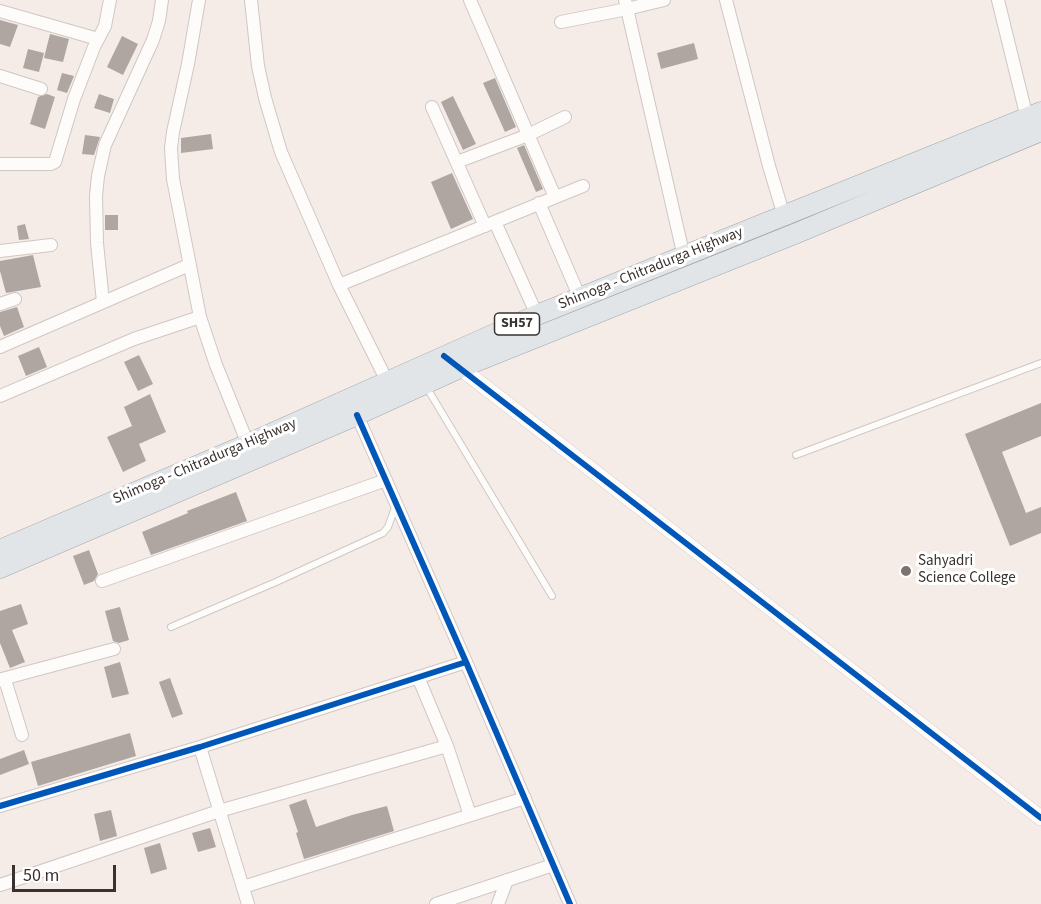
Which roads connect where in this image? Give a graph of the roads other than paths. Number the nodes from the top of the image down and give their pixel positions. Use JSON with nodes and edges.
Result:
{"nodes":[{"id":1,"x":110,"y":0,"type":"edge"},
{"id":2,"x":162,"y":0,"type":"edge"},
{"id":3,"x":199,"y":0,"type":"edge"},
{"id":4,"x":251,"y":0,"type":"edge"},
{"id":5,"x":470,"y":0,"type":"edge"},
{"id":6,"x":664,"y":0,"type":"edge"},
{"id":7,"x":726,"y":0,"type":"edge"},
{"id":8,"x":998,"y":0,"type":"edge"},
{"id":9,"x":626,"y":5,"type":"edge"},
{"id":10,"x":0,"y":11,"type":"edge"},
{"id":11,"x":561,"y":22,"type":"dead end"},
{"id":12,"x":98,"y":39,"type":"junction"},
{"id":13,"x":0,"y":76,"type":"edge"},
{"id":14,"x":42,"y":89,"type":"dead end"},
{"id":15,"x":432,"y":107,"type":"dead end"},
{"id":16,"x":565,"y":117,"type":"dead end"},
{"id":17,"x":1036,"y":120,"type":"edge"},
{"id":18,"x":528,"y":135,"type":"junction"},
{"id":19,"x":457,"y":162,"type":"junction"},
{"id":20,"x":0,"y":164,"type":"edge"},
{"id":21,"x":583,"y":186,"type":"dead end"},
{"id":22,"x":555,"y":197,"type":"junction"},
{"id":23,"x":539,"y":203,"type":"junction"},
{"id":24,"x":784,"y":216,"type":"junction"},
{"id":25,"x":490,"y":224,"type":"junction"},
{"id":26,"x":51,"y":245,"type":"dead end"},
{"id":27,"x":0,"y":251,"type":"edge"},
{"id":28,"x":684,"y":256,"type":"junction"},
{"id":29,"x":189,"y":265,"type":"junction"},
{"id":30,"x":339,"y":285,"type":"junction"},
{"id":31,"x":15,"y":298,"type":"dead end"},
{"id":32,"x":580,"y":298,"type":"junction"},
{"id":33,"x":103,"y":302,"type":"junction"},
{"id":34,"x":0,"y":304,"type":"edge"},
{"id":35,"x":537,"y":315,"type":"junction"},
{"id":36,"x":200,"y":317,"type":"junction"},
{"id":37,"x":0,"y":347,"type":"edge"},
{"id":38,"x":444,"y":356,"type":"junction"},
{"id":39,"x":1041,"y":363,"type":"edge"},
{"id":40,"x":460,"y":368,"type":"junction"},
{"id":41,"x":387,"y":381,"type":"junction"},
{"id":42,"x":425,"y":384,"type":"junction"},
{"id":43,"x":0,"y":396,"type":"edge"},
{"id":44,"x":357,"y":415,"type":"junction"},
{"id":45,"x":248,"y":444,"type":"junction"},
{"id":46,"x":796,"y":455,"type":"dead end"},
{"id":47,"x":386,"y":480,"type":"junction"},
{"id":48,"x":396,"y":504,"type":"junction"},
{"id":49,"x":1,"y":556,"type":"edge"},
{"id":50,"x":102,"y":581,"type":"dead end"},
{"id":51,"x":552,"y":596,"type":"dead end"},
{"id":52,"x":171,"y":627,"type":"dead end"},
{"id":53,"x":114,"y":649,"type":"dead end"},
{"id":54,"x":466,"y":662,"type":"junction"},
{"id":55,"x":418,"y":677,"type":"junction"},
{"id":56,"x":1,"y":679,"type":"edge"},
{"id":57,"x":22,"y":735,"type":"dead end"},
{"id":58,"x":447,"y":746,"type":"junction"},
{"id":59,"x":200,"y":747,"type":"junction"},
{"id":60,"x":525,"y":798,"type":"junction"},
{"id":61,"x":0,"y":806,"type":"edge"},
{"id":62,"x":219,"y":811,"type":"junction"},
{"id":63,"x":470,"y":815,"type":"junction"},
{"id":64,"x":1041,"y":818,"type":"edge"},
{"id":65,"x":553,"y":865,"type":"junction"},
{"id":66,"x":507,"y":880,"type":"junction"},
{"id":67,"x":0,"y":885,"type":"edge"},
{"id":68,"x":243,"y":887,"type":"junction"},
{"id":69,"x":248,"y":904,"type":"edge"},
{"id":70,"x":436,"y":904,"type":"edge"},
{"id":71,"x":498,"y":904,"type":"edge"},
{"id":72,"x":570,"y":904,"type":"edge"}],
"edges":[{"from":1,"to":12,"type":"street"},
{"from":2,"to":33,"type":"street"},
{"from":3,"to":29,"type":"street"},
{"from":4,"to":30,"type":"street"},
{"from":5,"to":18,"type":"street"},
{"from":6,"to":9,"type":"street"},
{"from":7,"to":24,"type":"street"},
{"from":8,"to":17,"type":"street"},
{"from":9,"to":11,"type":"street"},
{"from":9,"to":28,"type":"street"},
{"from":10,"to":12,"type":"street"},
{"from":12,"to":20,"type":"street"},
{"from":13,"to":14,"type":"street"},
{"from":15,"to":19,"type":"street"},
{"from":16,"to":18,"type":"street"},
{"from":17,"to":24,"type":"main road","name":"Shimoga - Chitradurga Highway","number":"SH57"},
{"from":17,"to":40,"type":"main road","name":"Shimoga - Chitradurga Highway","number":"SH57"},
{"from":18,"to":19,"type":"street"},
{"from":18,"to":22,"type":"street"},
{"from":19,"to":25,"type":"street"},
{"from":21,"to":22,"type":"street"},
{"from":22,"to":23,"type":"street"},
{"from":23,"to":25,"type":"street"},
{"from":23,"to":32,"type":"street"},
{"from":24,"to":28,"type":"main road","name":"Shimoga - Chitradurga Highway","number":"SH57"},
{"from":25,"to":30,"type":"street"},
{"from":25,"to":35,"type":"street"},
{"from":26,"to":27,"type":"street"},
{"from":28,"to":32,"type":"main road","name":"Shimoga - Chitradurga Highway","number":"SH57"},
{"from":29,"to":33,"type":"street"},
{"from":29,"to":36,"type":"street"},
{"from":30,"to":41,"type":"street"},
{"from":31,"to":34,"type":"street"},
{"from":32,"to":35,"type":"main road","name":"Shimoga - Chitradurga Highway","number":"SH57"},
{"from":33,"to":37,"type":"street"},
{"from":35,"to":38,"type":"main road","name":"Shimoga - Chitradurga Highway","number":"SH57"},
{"from":36,"to":43,"type":"street"},
{"from":36,"to":45,"type":"street"},
{"from":38,"to":40,"type":"street"},
{"from":38,"to":41,"type":"main road","name":"Shimoga - Chitradurga Highway","number":"SH57"},
{"from":39,"to":46,"type":"lane"},
{"from":40,"to":42,"type":"main road","name":"Shimoga - Chitradurga Highway","number":"SH57"},
{"from":40,"to":64,"type":"street"},
{"from":41,"to":45,"type":"main road","name":"Shimoga - Chitradurga Highway","number":"SH57"},
{"from":42,"to":44,"type":"main road","name":"Shimoga - Chitradurga Highway","number":"SH57"},
{"from":42,"to":51,"type":"lane"},
{"from":44,"to":47,"type":"street"},
{"from":44,"to":49,"type":"main road","name":"Shimoga - Chitradurga Highway","number":"SH57"},
{"from":45,"to":49,"type":"main road","name":"Shimoga - Chitradurga Highway","number":"SH57"},
{"from":47,"to":48,"type":"street"},
{"from":47,"to":50,"type":"street"},
{"from":48,"to":52,"type":"lane"},
{"from":48,"to":54,"type":"street"},
{"from":53,"to":56,"type":"street"},
{"from":54,"to":55,"type":"street"},
{"from":54,"to":60,"type":"street"},
{"from":55,"to":58,"type":"street"},
{"from":55,"to":59,"type":"street"},
{"from":56,"to":57,"type":"street"},
{"from":58,"to":62,"type":"street"},
{"from":58,"to":63,"type":"street"},
{"from":59,"to":61,"type":"street"},
{"from":59,"to":62,"type":"street"},
{"from":60,"to":63,"type":"street"},
{"from":60,"to":65,"type":"street"},
{"from":62,"to":67,"type":"street"},
{"from":62,"to":68,"type":"street"},
{"from":63,"to":68,"type":"street"},
{"from":65,"to":66,"type":"street"},
{"from":65,"to":72,"type":"street"},
{"from":66,"to":70,"type":"street"},
{"from":66,"to":71,"type":"street"},
{"from":68,"to":69,"type":"street"}]}
